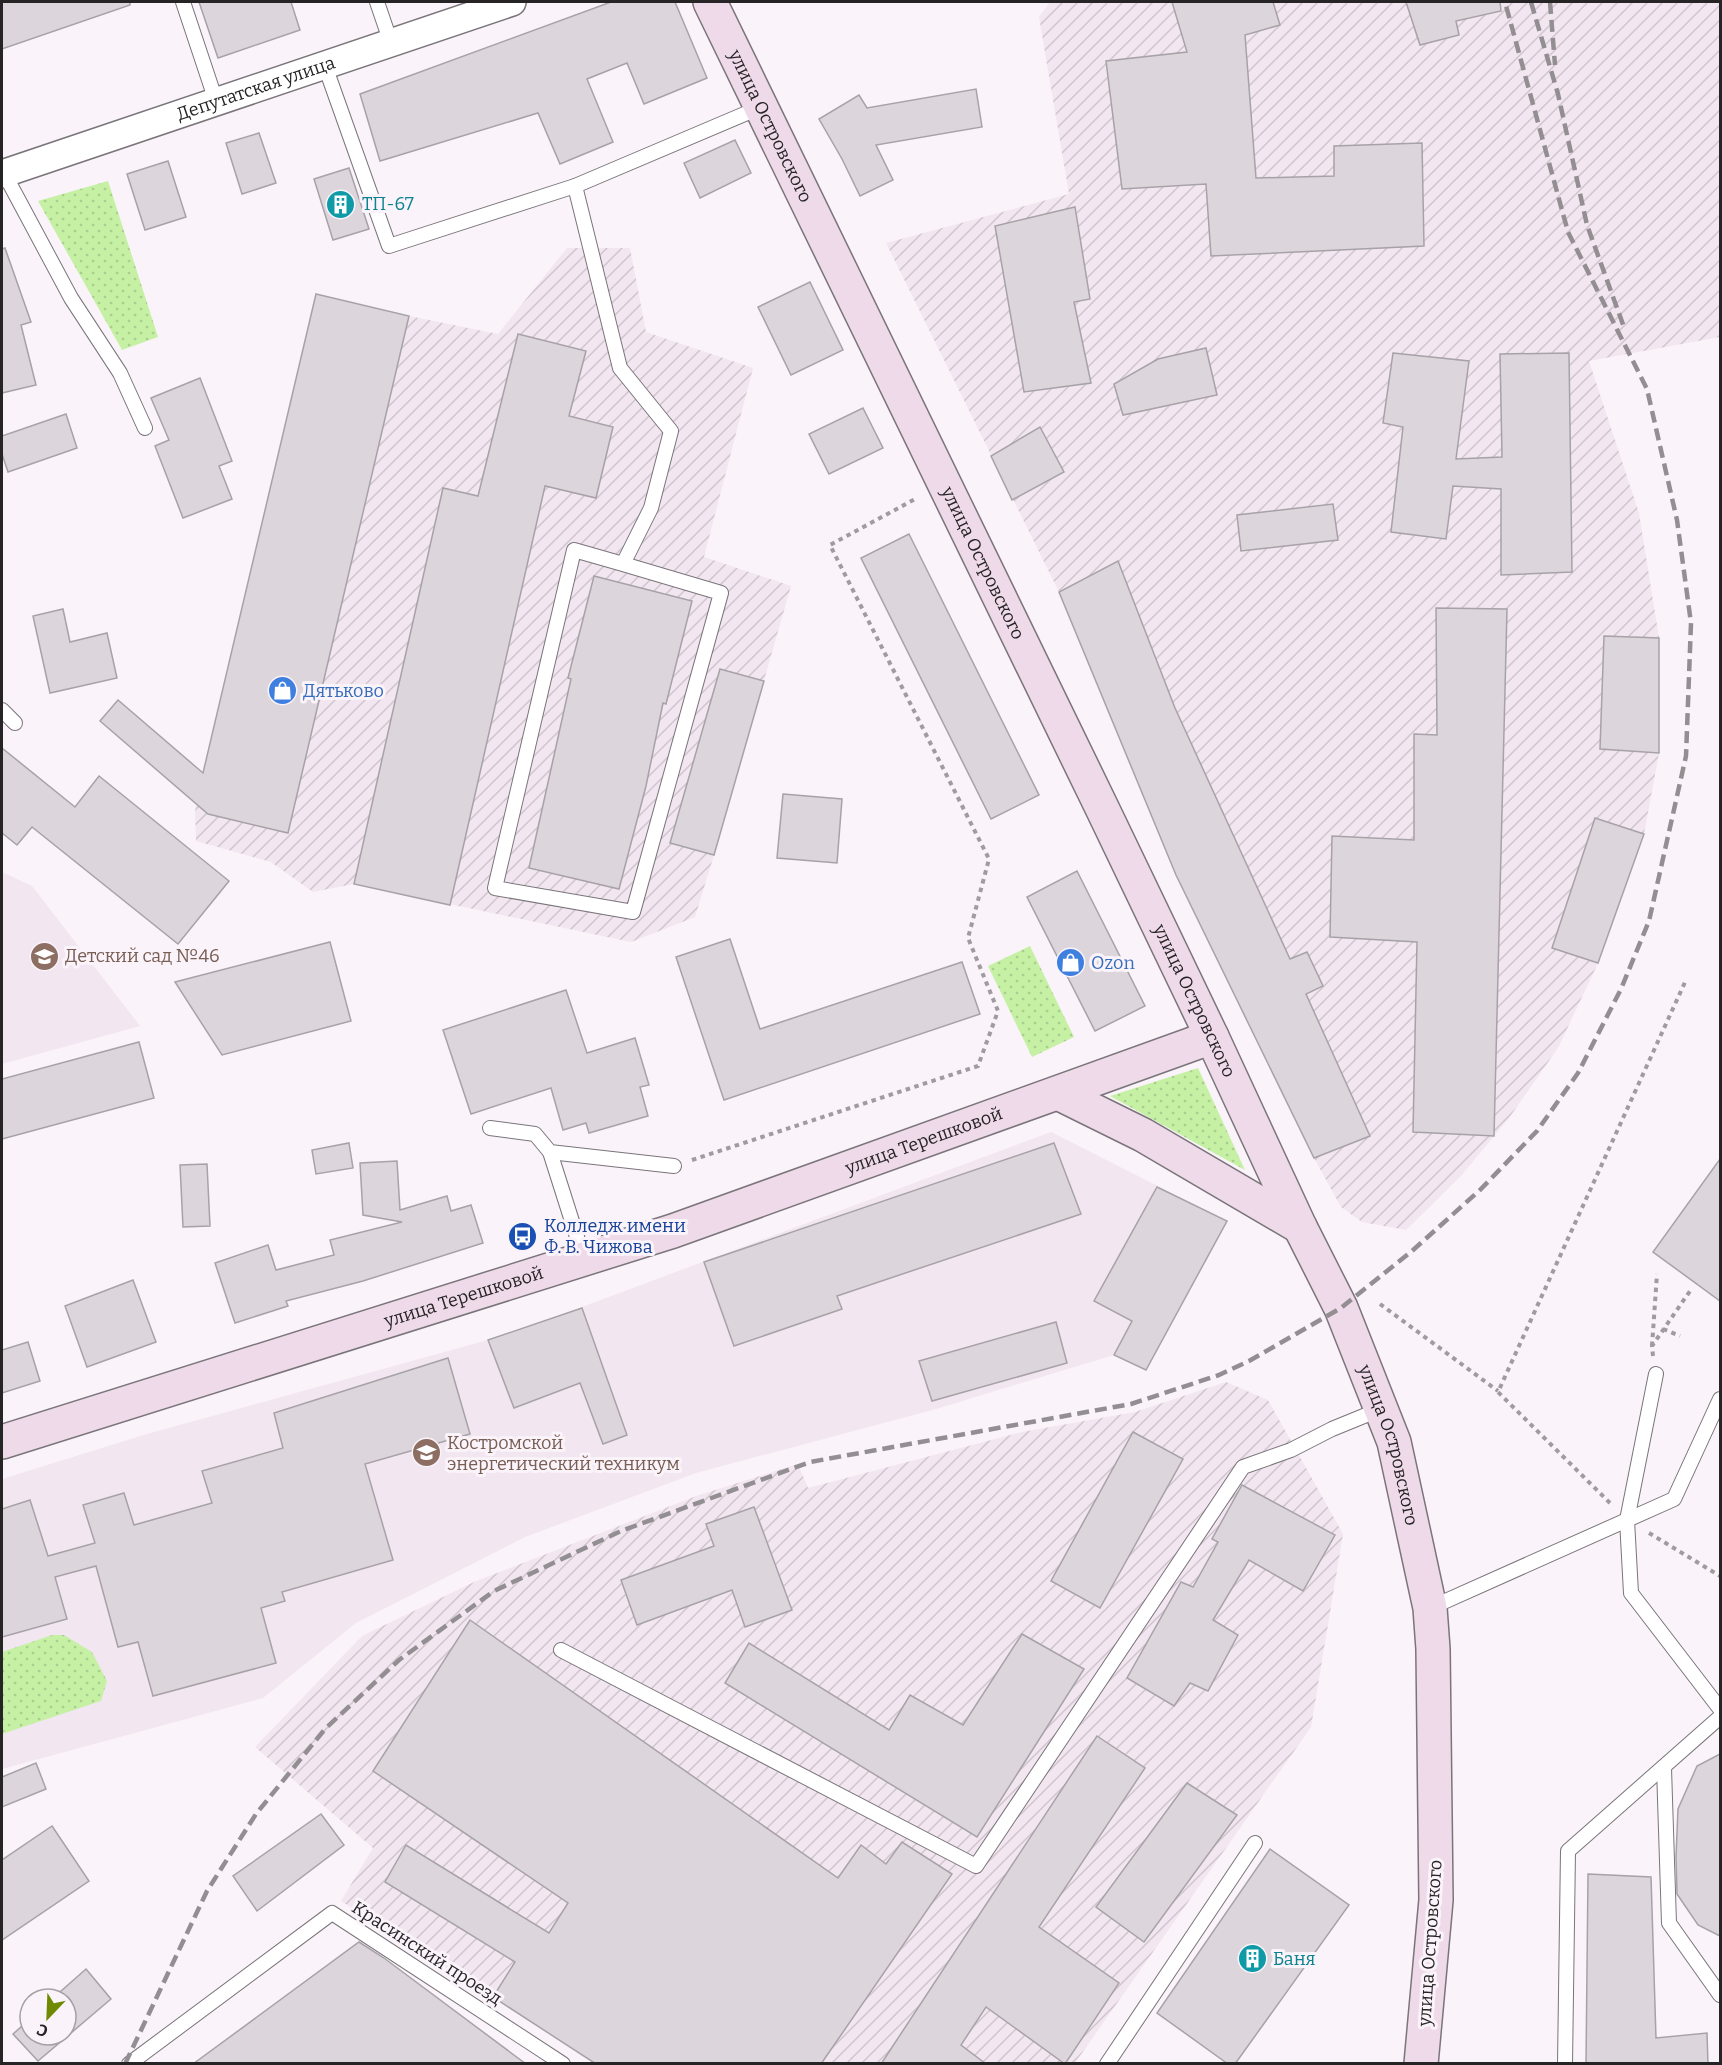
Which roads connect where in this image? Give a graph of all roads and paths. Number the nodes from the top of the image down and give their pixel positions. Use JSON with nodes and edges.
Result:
{"nodes":[{"id":1,"x":183,"y":2,"type":"edge"},
{"id":2,"x":377,"y":2,"type":"edge"},
{"id":3,"x":512,"y":2,"type":"edge"},
{"id":4,"x":710,"y":2,"type":"edge"},
{"id":5,"x":391,"y":43,"type":"junction"},
{"id":6,"x":325,"y":66,"type":"junction"},
{"id":7,"x":216,"y":101,"type":"junction"},
{"id":8,"x":761,"y":107,"type":"junction"},
{"id":9,"x":3,"y":173,"type":"edge"},
{"id":10,"x":575,"y":186,"type":"junction"},
{"id":11,"x":145,"y":428,"type":"dead end"},
{"id":12,"x":944,"y":483,"type":"junction"},
{"id":13,"x":622,"y":564,"type":"junction"},
{"id":14,"x":2,"y":710,"type":"edge"},
{"id":15,"x":15,"y":723,"type":"dead end"},
{"id":16,"x":1686,"y":980,"type":"dead end"},
{"id":17,"x":1212,"y":1037,"type":"junction"},
{"id":18,"x":1059,"y":1093,"type":"junction"},
{"id":19,"x":490,"y":1128,"type":"dead end"},
{"id":20,"x":550,"y":1152,"type":"junction"},
{"id":21,"x":674,"y":1166,"type":"joint"},
{"id":22,"x":1300,"y":1227,"type":"junction"},
{"id":23,"x":584,"y":1259,"type":"junction"},
{"id":24,"x":1657,"y":1274,"type":"dead end"},
{"id":25,"x":1690,"y":1291,"type":"dead end"},
{"id":26,"x":1380,"y":1304,"type":"dead end"},
{"id":27,"x":1663,"y":1329,"type":"junction"},
{"id":28,"x":1680,"y":1336,"type":"dead end"},
{"id":29,"x":1652,"y":1346,"type":"junction"},
{"id":30,"x":1656,"y":1374,"type":"joint"},
{"id":31,"x":1498,"y":1392,"type":"junction"},
{"id":32,"x":1720,"y":1399,"type":"edge"},
{"id":33,"x":1381,"y":1409,"type":"junction"},
{"id":34,"x":2,"y":1442,"type":"edge"},
{"id":35,"x":1627,"y":1520,"type":"junction"},
{"id":36,"x":1720,"y":1576,"type":"edge"},
{"id":37,"x":1430,"y":1608,"type":"junction"},
{"id":38,"x":561,"y":1650,"type":"dead end"},
{"id":39,"x":1720,"y":1709,"type":"edge"},
{"id":40,"x":1720,"y":1717,"type":"edge"},
{"id":41,"x":1664,"y":1768,"type":"junction"},
{"id":42,"x":1255,"y":1843,"type":"dead end"},
{"id":43,"x":1720,"y":1995,"type":"edge"},
{"id":44,"x":129,"y":2064,"type":"edge"},
{"id":45,"x":564,"y":2064,"type":"edge"},
{"id":46,"x":1107,"y":2064,"type":"edge"},
{"id":47,"x":1421,"y":2064,"type":"edge"},
{"id":48,"x":1565,"y":2064,"type":"edge"}],
"edges":[{"from":1,"to":7,"type":"lane"},
{"from":2,"to":5,"type":"lane"},
{"from":3,"to":5,"type":"street","name":"Депутатская улица"},
{"from":4,"to":8,"type":"main road","name":"улица Островского"},
{"from":5,"to":6,"type":"street","name":"Депутатская улица"},
{"from":6,"to":7,"type":"street","name":"Депутатская улица"},
{"from":6,"to":10,"type":"lane"},
{"from":7,"to":9,"type":"street","name":"Депутатская улица"},
{"from":8,"to":10,"type":"lane"},
{"from":8,"to":12,"type":"main road","name":"улица Островского"},
{"from":9,"to":11,"type":"lane"},
{"from":10,"to":13,"type":"lane"},
{"from":12,"to":17,"type":"main road","name":"улица Островского"},
{"from":12,"to":21,"type":"path"},
{"from":13,"to":13,"type":"lane"},
{"from":14,"to":15,"type":"lane"},
{"from":16,"to":31,"type":"path"},
{"from":17,"to":18,"type":"main road","name":"улица Терешковой"},
{"from":17,"to":22,"type":"main road","name":"улица Островского"},
{"from":18,"to":22,"type":"main road"},
{"from":18,"to":23,"type":"main road","name":"улица Терешковой"},
{"from":19,"to":20,"type":"lane"},
{"from":20,"to":21,"type":"lane"},
{"from":20,"to":23,"type":"lane"},
{"from":22,"to":33,"type":"main road","name":"улица Островского"},
{"from":23,"to":34,"type":"main road","name":"улица Терешковой"},
{"from":24,"to":29,"type":"path"},
{"from":25,"to":27,"type":"path"},
{"from":26,"to":31,"type":"path"},
{"from":27,"to":28,"type":"path"},
{"from":27,"to":29,"type":"path"},
{"from":29,"to":30,"type":"path"},
{"from":30,"to":35,"type":"lane"},
{"from":31,"to":35,"type":"path"},
{"from":32,"to":35,"type":"lane"},
{"from":33,"to":37,"type":"main road","name":"улица Островского"},
{"from":33,"to":38,"type":"lane"},
{"from":35,"to":36,"type":"path"},
{"from":35,"to":37,"type":"lane"},
{"from":35,"to":39,"type":"lane"},
{"from":37,"to":47,"type":"main road","name":"улица Островского"},
{"from":40,"to":41,"type":"lane"},
{"from":41,"to":43,"type":"lane"},
{"from":41,"to":48,"type":"lane"},
{"from":42,"to":46,"type":"lane"},
{"from":44,"to":45,"type":"lane","name":"Красинский проезд"}]}
